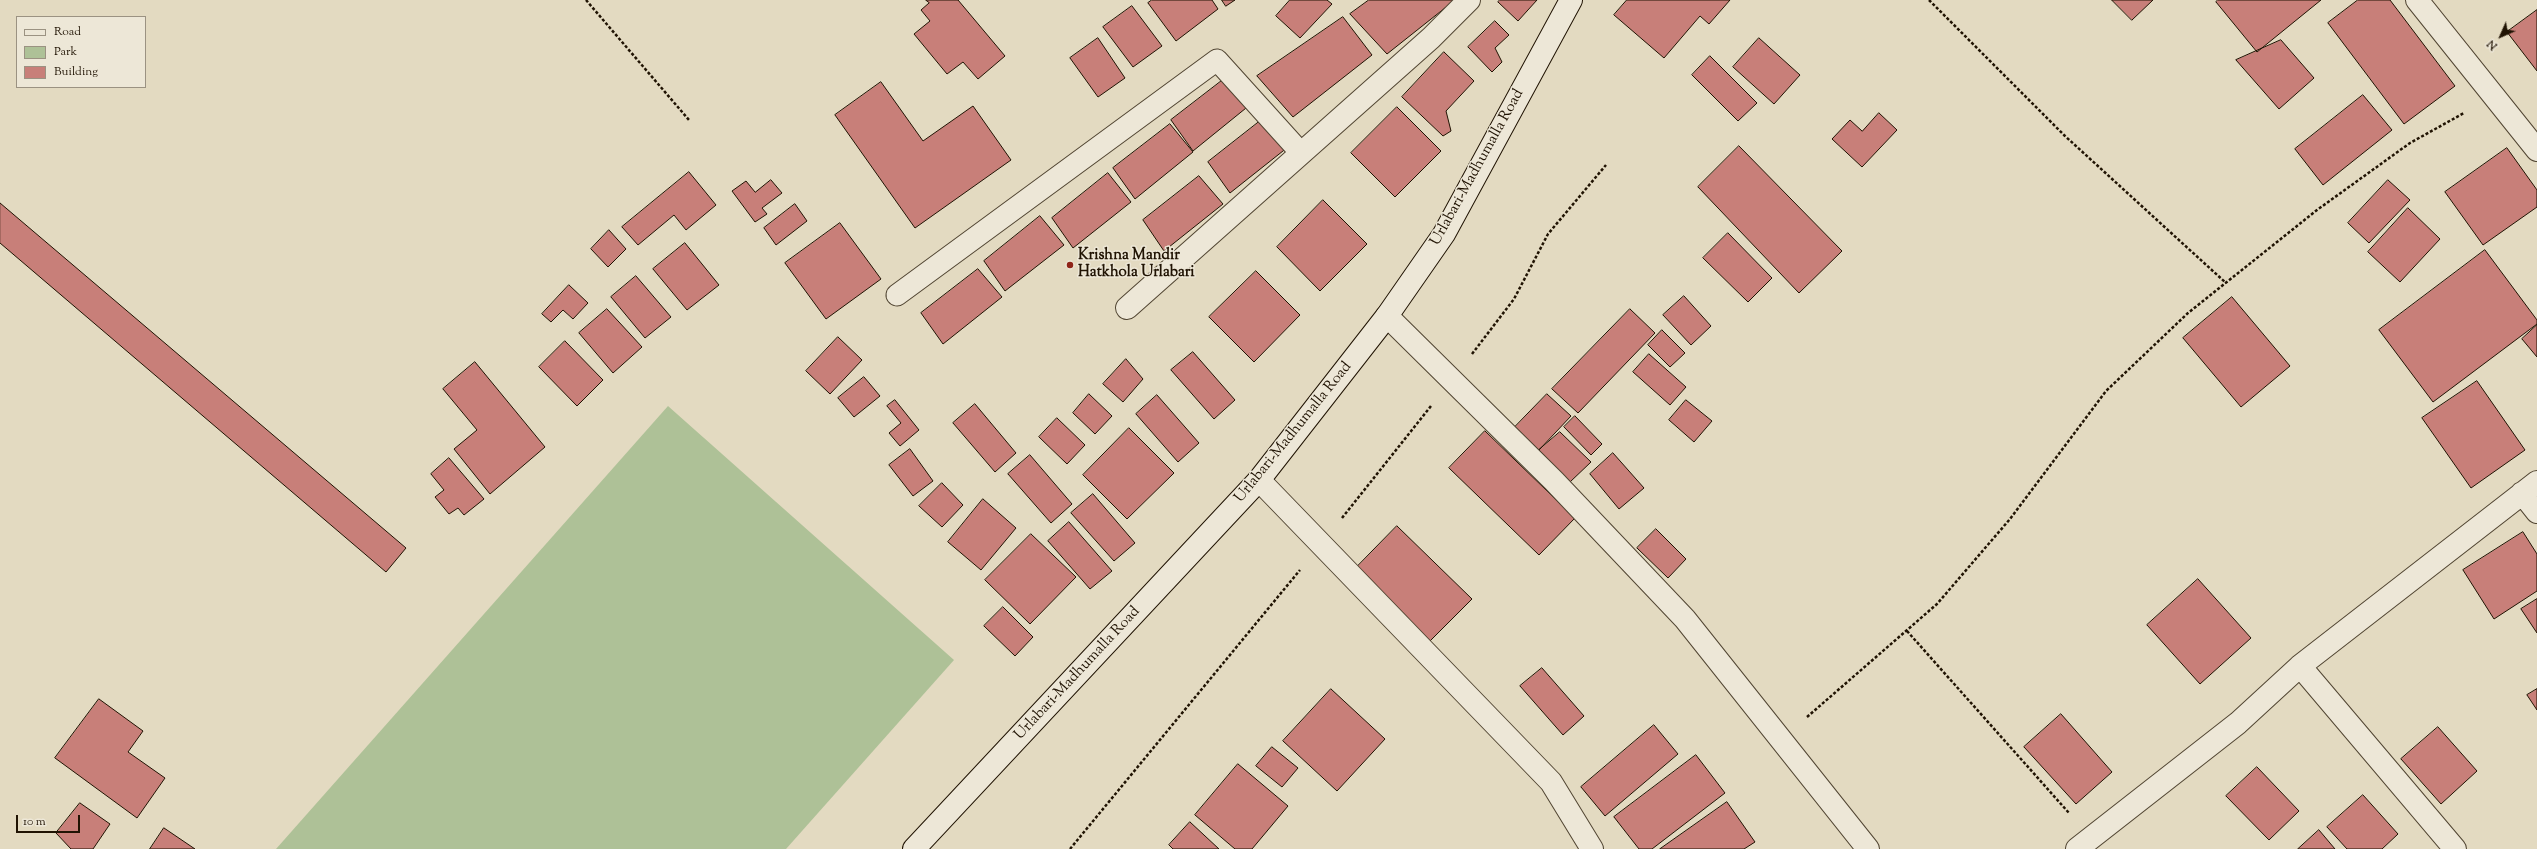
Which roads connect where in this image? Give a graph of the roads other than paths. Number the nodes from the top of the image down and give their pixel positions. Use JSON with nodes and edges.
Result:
{"nodes":[{"id":1,"x":1468,"y":0,"type":"edge"},
{"id":2,"x":1571,"y":0,"type":"edge"},
{"id":3,"x":2417,"y":0,"type":"edge"},
{"id":4,"x":2537,"y":150,"type":"edge"},
{"id":5,"x":1301,"y":153,"type":"junction"},
{"id":6,"x":897,"y":295,"type":"dead end"},
{"id":7,"x":1127,"y":308,"type":"dead end"},
{"id":8,"x":1387,"y":316,"type":"junction"},
{"id":9,"x":1259,"y":480,"type":"junction"},
{"id":10,"x":2530,"y":487,"type":"edge"},
{"id":11,"x":2537,"y":512,"type":"edge"},
{"id":12,"x":2300,"y":666,"type":"junction"},
{"id":13,"x":2084,"y":844,"type":"edge"},
{"id":14,"x":914,"y":849,"type":"edge"},
{"id":15,"x":1592,"y":849,"type":"edge"},
{"id":16,"x":1868,"y":849,"type":"edge"},
{"id":17,"x":2456,"y":849,"type":"edge"}],
"edges":[{"from":1,"to":5,"type":"street"},
{"from":2,"to":8,"type":"street","name":"Urlabari-Madhumalla Road"},
{"from":3,"to":4,"type":"street"},
{"from":5,"to":6,"type":"lane"},
{"from":5,"to":7,"type":"street"},
{"from":8,"to":9,"type":"street","name":"Urlabari-Madhumalla Road"},
{"from":8,"to":16,"type":"street"},
{"from":9,"to":14,"type":"street","name":"Urlabari-Madhumalla Road"},
{"from":9,"to":15,"type":"street"},
{"from":10,"to":11,"type":"street"},
{"from":10,"to":12,"type":"street"},
{"from":12,"to":13,"type":"street"},
{"from":12,"to":17,"type":"street"}]}
